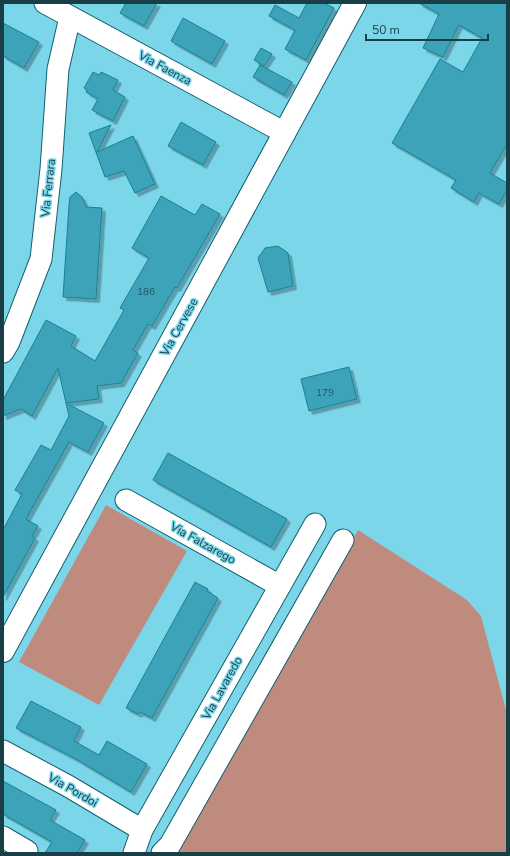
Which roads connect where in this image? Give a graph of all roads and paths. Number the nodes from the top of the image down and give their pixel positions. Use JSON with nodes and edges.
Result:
{"nodes":[{"id":1,"x":45,"y":3,"type":"edge"},
{"id":2,"x":355,"y":3,"type":"edge"},
{"id":3,"x":70,"y":17,"type":"junction"},
{"id":4,"x":284,"y":133,"type":"junction"},
{"id":5,"x":3,"y":352,"type":"edge"},
{"id":6,"x":126,"y":500,"type":"dead end"},
{"id":7,"x":315,"y":524,"type":"dead end"},
{"id":8,"x":343,"y":540,"type":"dead end"},
{"id":9,"x":280,"y":586,"type":"junction"},
{"id":10,"x":4,"y":649,"type":"edge"},
{"id":11,"x":3,"y":751,"type":"edge"},
{"id":12,"x":142,"y":830,"type":"junction"},
{"id":13,"x":3,"y":837,"type":"edge"},
{"id":14,"x":26,"y":853,"type":"edge"},
{"id":15,"x":134,"y":853,"type":"edge"},
{"id":16,"x":162,"y":853,"type":"edge"}],
"edges":[{"from":1,"to":3,"type":"street","name":"Via Faenza"},
{"from":2,"to":4,"type":"main road","name":"Via Cervese"},
{"from":3,"to":4,"type":"street","name":"Via Faenza"},
{"from":3,"to":5,"type":"street","name":"Via Ferrara"},
{"from":4,"to":10,"type":"main road","name":"Via Cervese"},
{"from":6,"to":9,"type":"street","name":"Via Falzarego"},
{"from":7,"to":9,"type":"street","name":"Via Lavaredo"},
{"from":8,"to":16,"type":"street"},
{"from":9,"to":12,"type":"street","name":"Via Lavaredo"},
{"from":11,"to":12,"type":"street","name":"Via Pordoi"},
{"from":12,"to":15,"type":"street","name":"Via Lavaredo"},
{"from":13,"to":14,"type":"street"}]}
